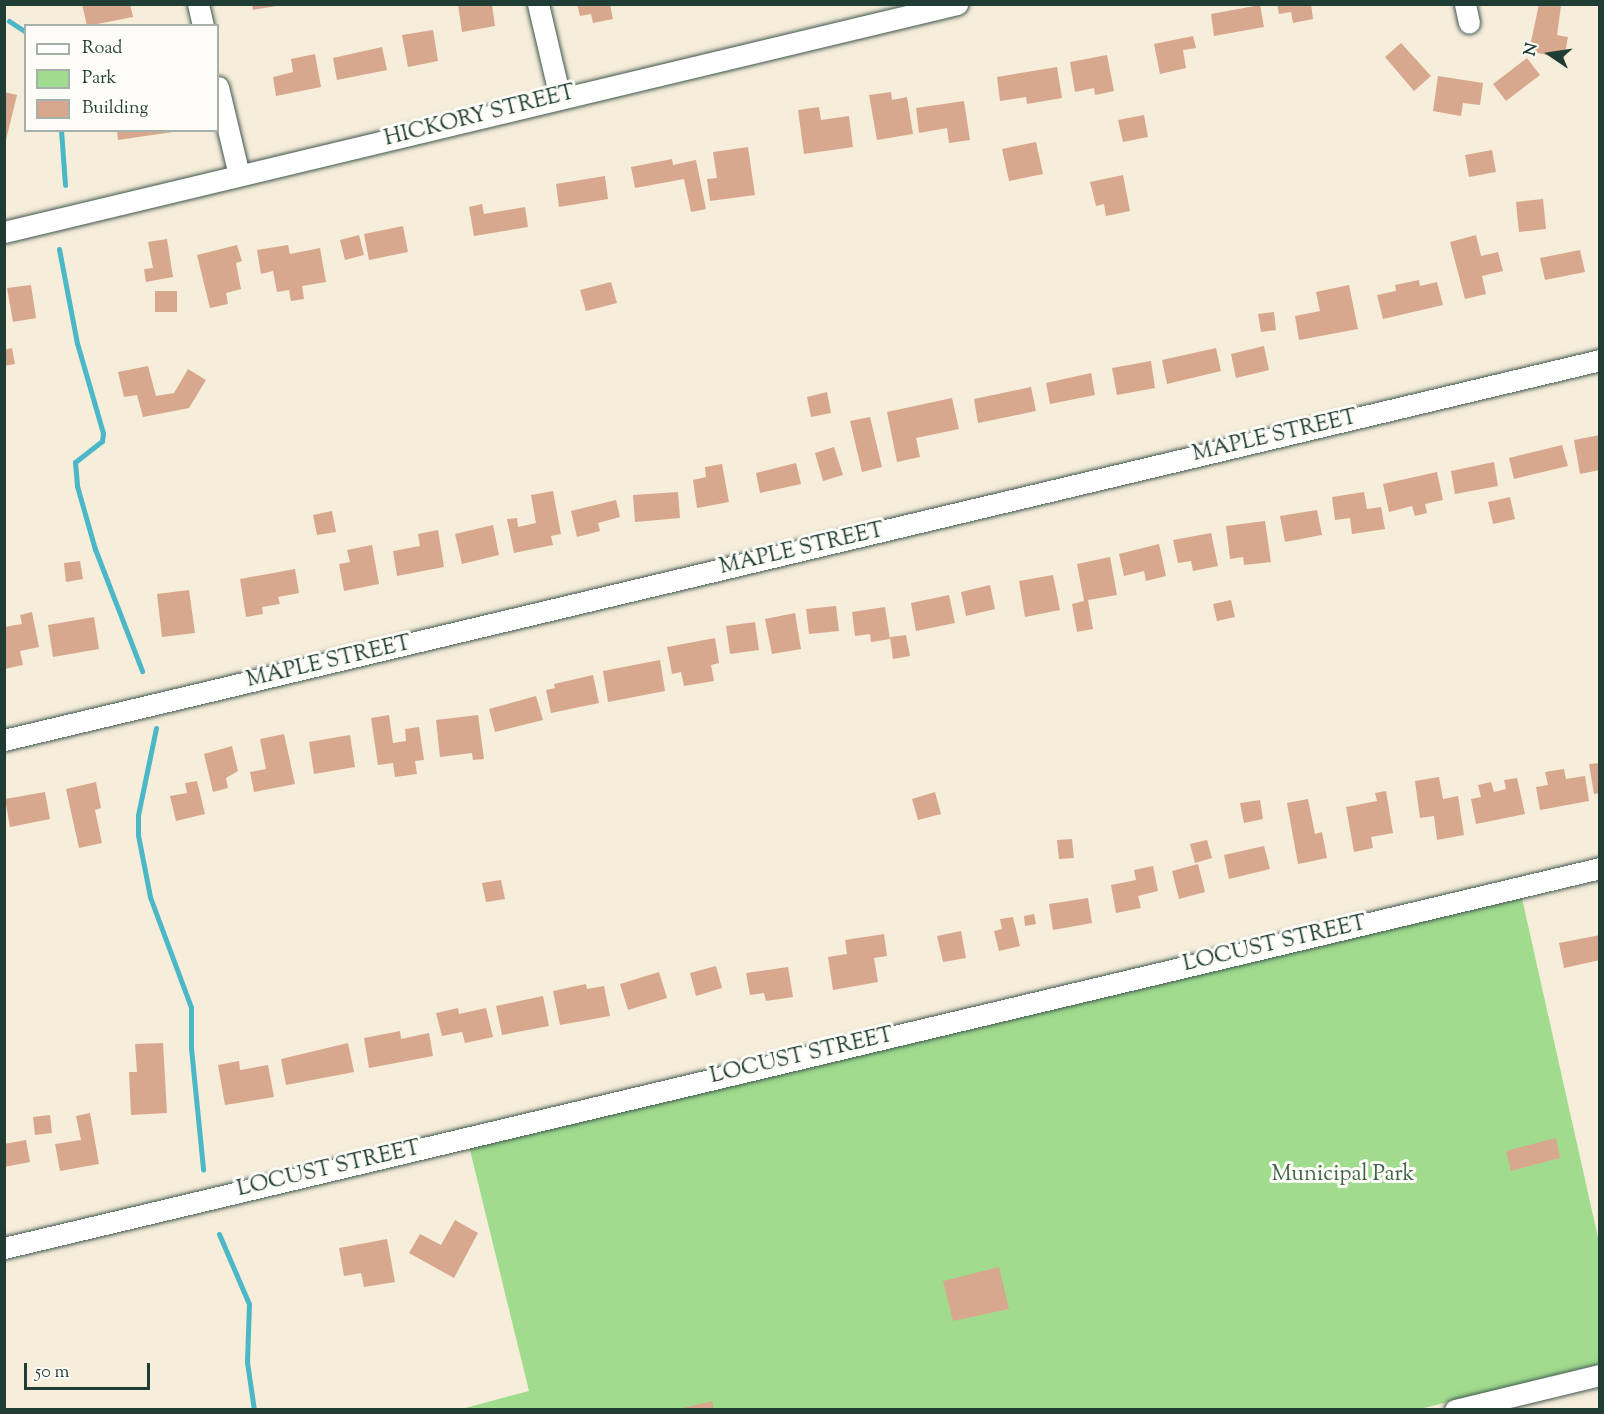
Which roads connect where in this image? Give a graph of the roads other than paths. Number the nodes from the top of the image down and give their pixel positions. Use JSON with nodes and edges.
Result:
{"nodes":[{"id":1,"x":198,"y":4,"type":"edge"},
{"id":2,"x":538,"y":4,"type":"edge"},
{"id":3,"x":957,"y":4,"type":"edge"},
{"id":4,"x":912,"y":9,"type":"edge"},
{"id":5,"x":203,"y":24,"type":"edge"},
{"id":6,"x":219,"y":91,"type":"edge"},
{"id":7,"x":560,"y":98,"type":"junction"},
{"id":8,"x":239,"y":175,"type":"junction"},
{"id":9,"x":4,"y":232,"type":"edge"},
{"id":10,"x":1599,"y":360,"type":"edge"},
{"id":11,"x":4,"y":740,"type":"edge"},
{"id":12,"x":1599,"y":868,"type":"edge"},
{"id":13,"x":4,"y":1248,"type":"edge"},
{"id":14,"x":1599,"y":1375,"type":"edge"},
{"id":15,"x":1455,"y":1410,"type":"edge"}],
"edges":[{"from":1,"to":5,"type":"street"},
{"from":2,"to":7,"type":"street"},
{"from":3,"to":4,"type":"street","name":"HICKORY STREET"},
{"from":4,"to":7,"type":"street","name":"HICKORY STREET"},
{"from":6,"to":8,"type":"street"},
{"from":7,"to":8,"type":"street","name":"HICKORY STREET"},
{"from":8,"to":9,"type":"street","name":"HICKORY STREET"},
{"from":10,"to":11,"type":"street","name":"MAPLE STREET"},
{"from":12,"to":13,"type":"street","name":"LOCUST STREET"},
{"from":14,"to":15,"type":"street"}]}
